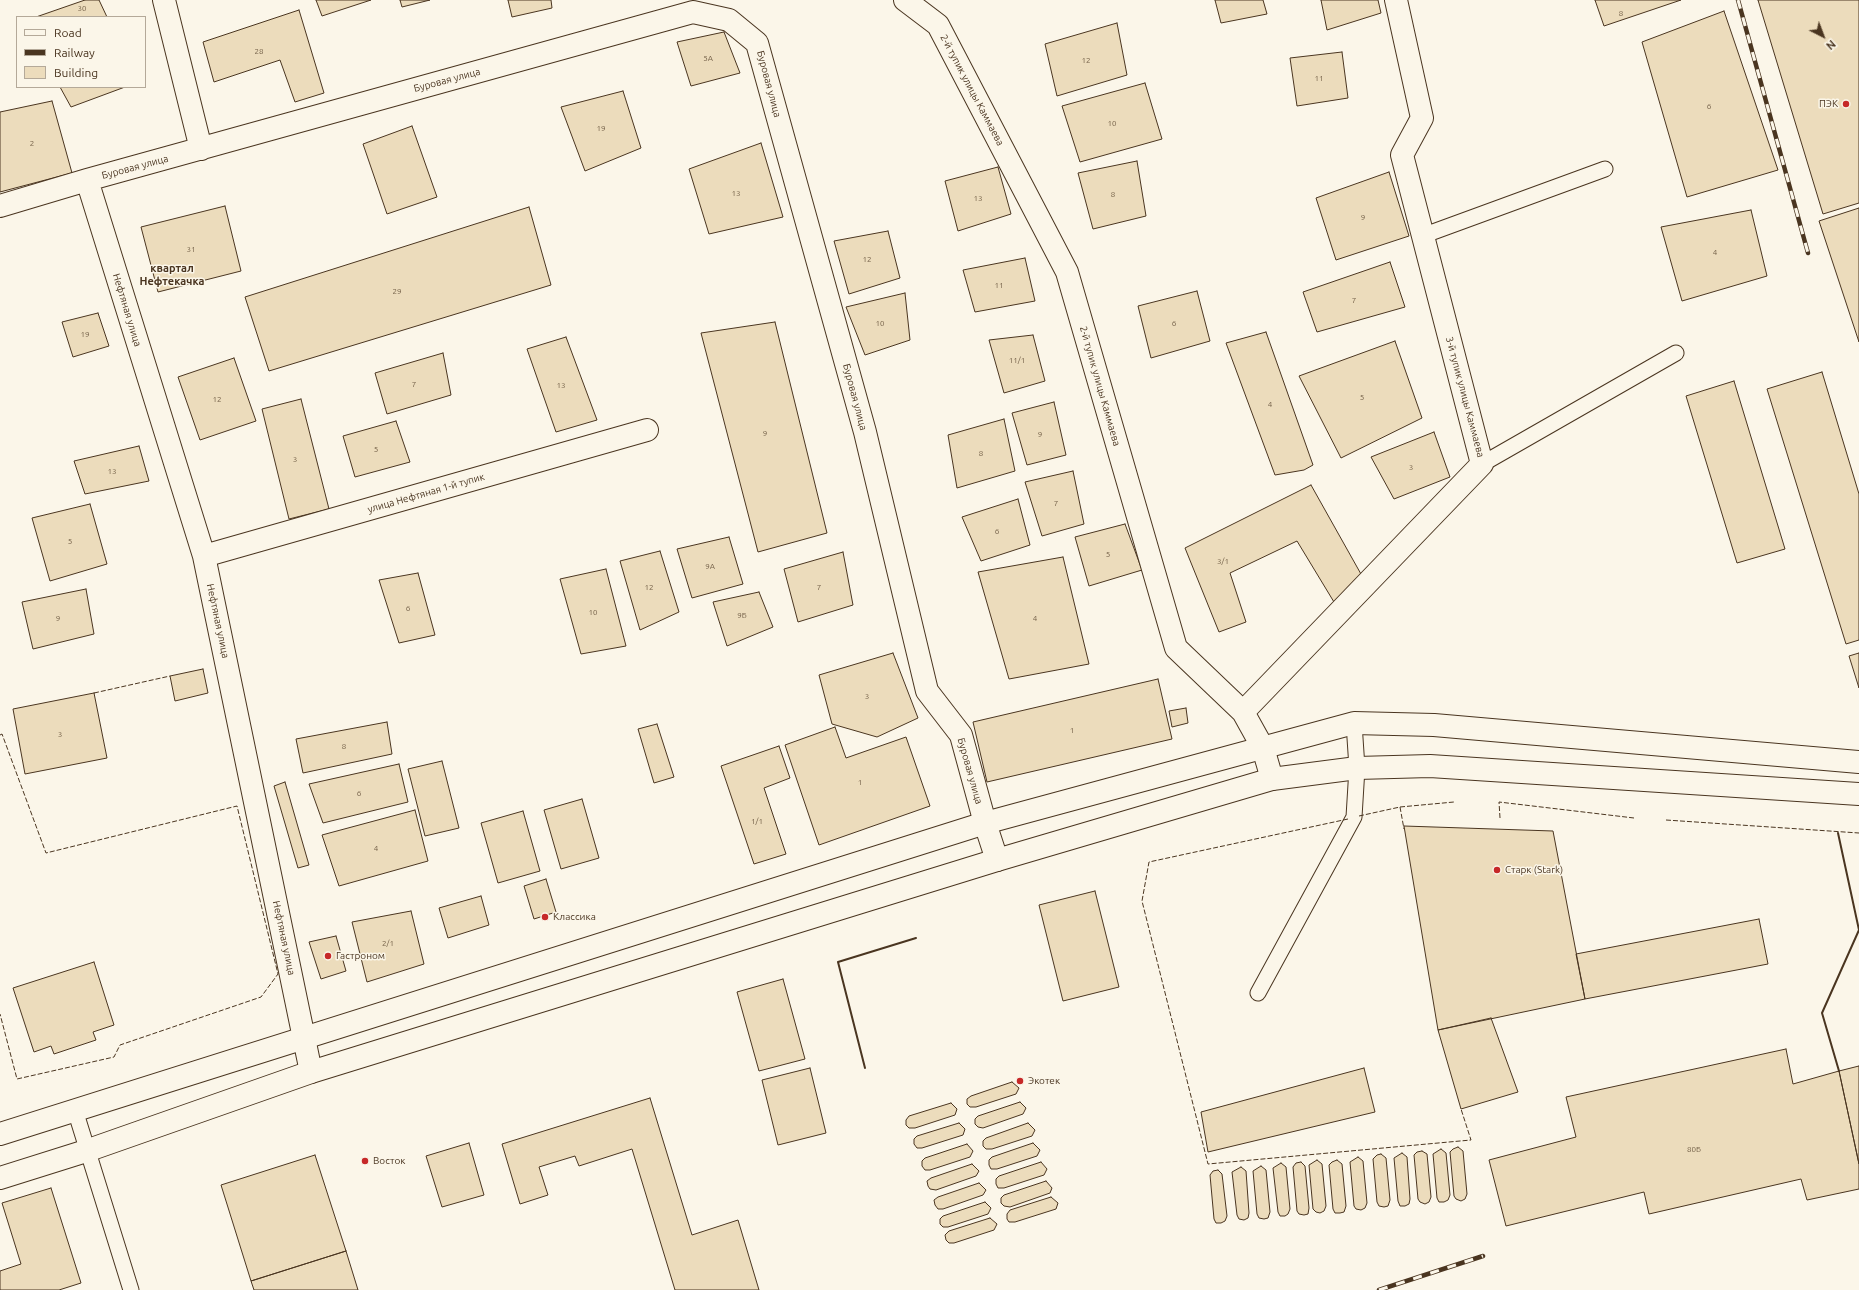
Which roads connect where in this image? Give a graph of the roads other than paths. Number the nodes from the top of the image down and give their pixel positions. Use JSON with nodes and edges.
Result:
{"nodes":[{"id":1,"x":164,"y":0,"type":"edge"},
{"id":2,"x":905,"y":0,"type":"edge"},
{"id":3,"x":1396,"y":0,"type":"edge"},
{"id":4,"x":202,"y":148,"type":"junction"},
{"id":5,"x":1605,"y":169,"type":"dead end"},
{"id":6,"x":87,"y":180,"type":"junction"},
{"id":7,"x":0,"y":206,"type":"edge"},
{"id":8,"x":1422,"y":236,"type":"junction"},
{"id":9,"x":1676,"y":353,"type":"dead end"},
{"id":10,"x":647,"y":430,"type":"dead end"},
{"id":11,"x":1482,"y":464,"type":"junction"},
{"id":12,"x":204,"y":556,"type":"junction"},
{"id":13,"x":1243,"y":712,"type":"junction"},
{"id":14,"x":1354,"y":723,"type":"junction"},
{"id":15,"x":1263,"y":748,"type":"junction"},
{"id":16,"x":1859,"y":762,"type":"edge"},
{"id":17,"x":1357,"y":768,"type":"junction"},
{"id":18,"x":1272,"y":779,"type":"junction"},
{"id":19,"x":1859,"y":794,"type":"edge"},
{"id":20,"x":985,"y":823,"type":"junction"},
{"id":21,"x":997,"y":860,"type":"junction"},
{"id":22,"x":1258,"y":993,"type":"dead end"},
{"id":23,"x":304,"y":1037,"type":"junction"},
{"id":24,"x":311,"y":1072,"type":"junction"},
{"id":25,"x":75,"y":1110,"type":"junction"},
{"id":26,"x":0,"y":1134,"type":"edge"},
{"id":27,"x":86,"y":1151,"type":"junction"},
{"id":28,"x":0,"y":1178,"type":"edge"},
{"id":29,"x":131,"y":1290,"type":"edge"}],
"edges":[{"from":1,"to":4,"type":"street"},
{"from":2,"to":13,"type":"street","name":"2-й тупик улицы Каммаева"},
{"from":3,"to":8,"type":"street","name":"3-й тупик улицы Каммаева"},
{"from":4,"to":6,"type":"street","name":"Буровая улица"},
{"from":4,"to":20,"type":"street","name":"Буровая улица"},
{"from":5,"to":8,"type":"lane"},
{"from":6,"to":7,"type":"street","name":"Буровая улица"},
{"from":6,"to":12,"type":"street","name":"Нефтяная улица"},
{"from":8,"to":11,"type":"street","name":"3-й тупик улицы Каммаева"},
{"from":9,"to":11,"type":"lane"},
{"from":10,"to":12,"type":"street","name":"улица Нефтяная 1-й тупик"},
{"from":11,"to":13,"type":"street","name":"3-й тупик улицы Каммаева"},
{"from":12,"to":23,"type":"street","name":"Нефтяная улица"},
{"from":13,"to":15,"type":"street","name":"2-й тупик улицы Каммаева"},
{"from":14,"to":15,"type":"street"},
{"from":14,"to":16,"type":"street"},
{"from":14,"to":17,"type":"lane"},
{"from":15,"to":18,"type":"street","name":"2-й тупик улицы Каммаева"},
{"from":15,"to":20,"type":"street"},
{"from":17,"to":18,"type":"street"},
{"from":17,"to":19,"type":"street"},
{"from":17,"to":22,"type":"lane"},
{"from":18,"to":21,"type":"street"},
{"from":20,"to":21,"type":"street","name":"Буровая улица"},
{"from":20,"to":23,"type":"street"},
{"from":21,"to":24,"type":"street"},
{"from":23,"to":24,"type":"street","name":"Нефтяная улица"},
{"from":23,"to":25,"type":"street"},
{"from":24,"to":27,"type":"street"},
{"from":25,"to":26,"type":"street"},
{"from":25,"to":27,"type":"lane"},
{"from":27,"to":28,"type":"street"},
{"from":27,"to":29,"type":"lane"}]}
